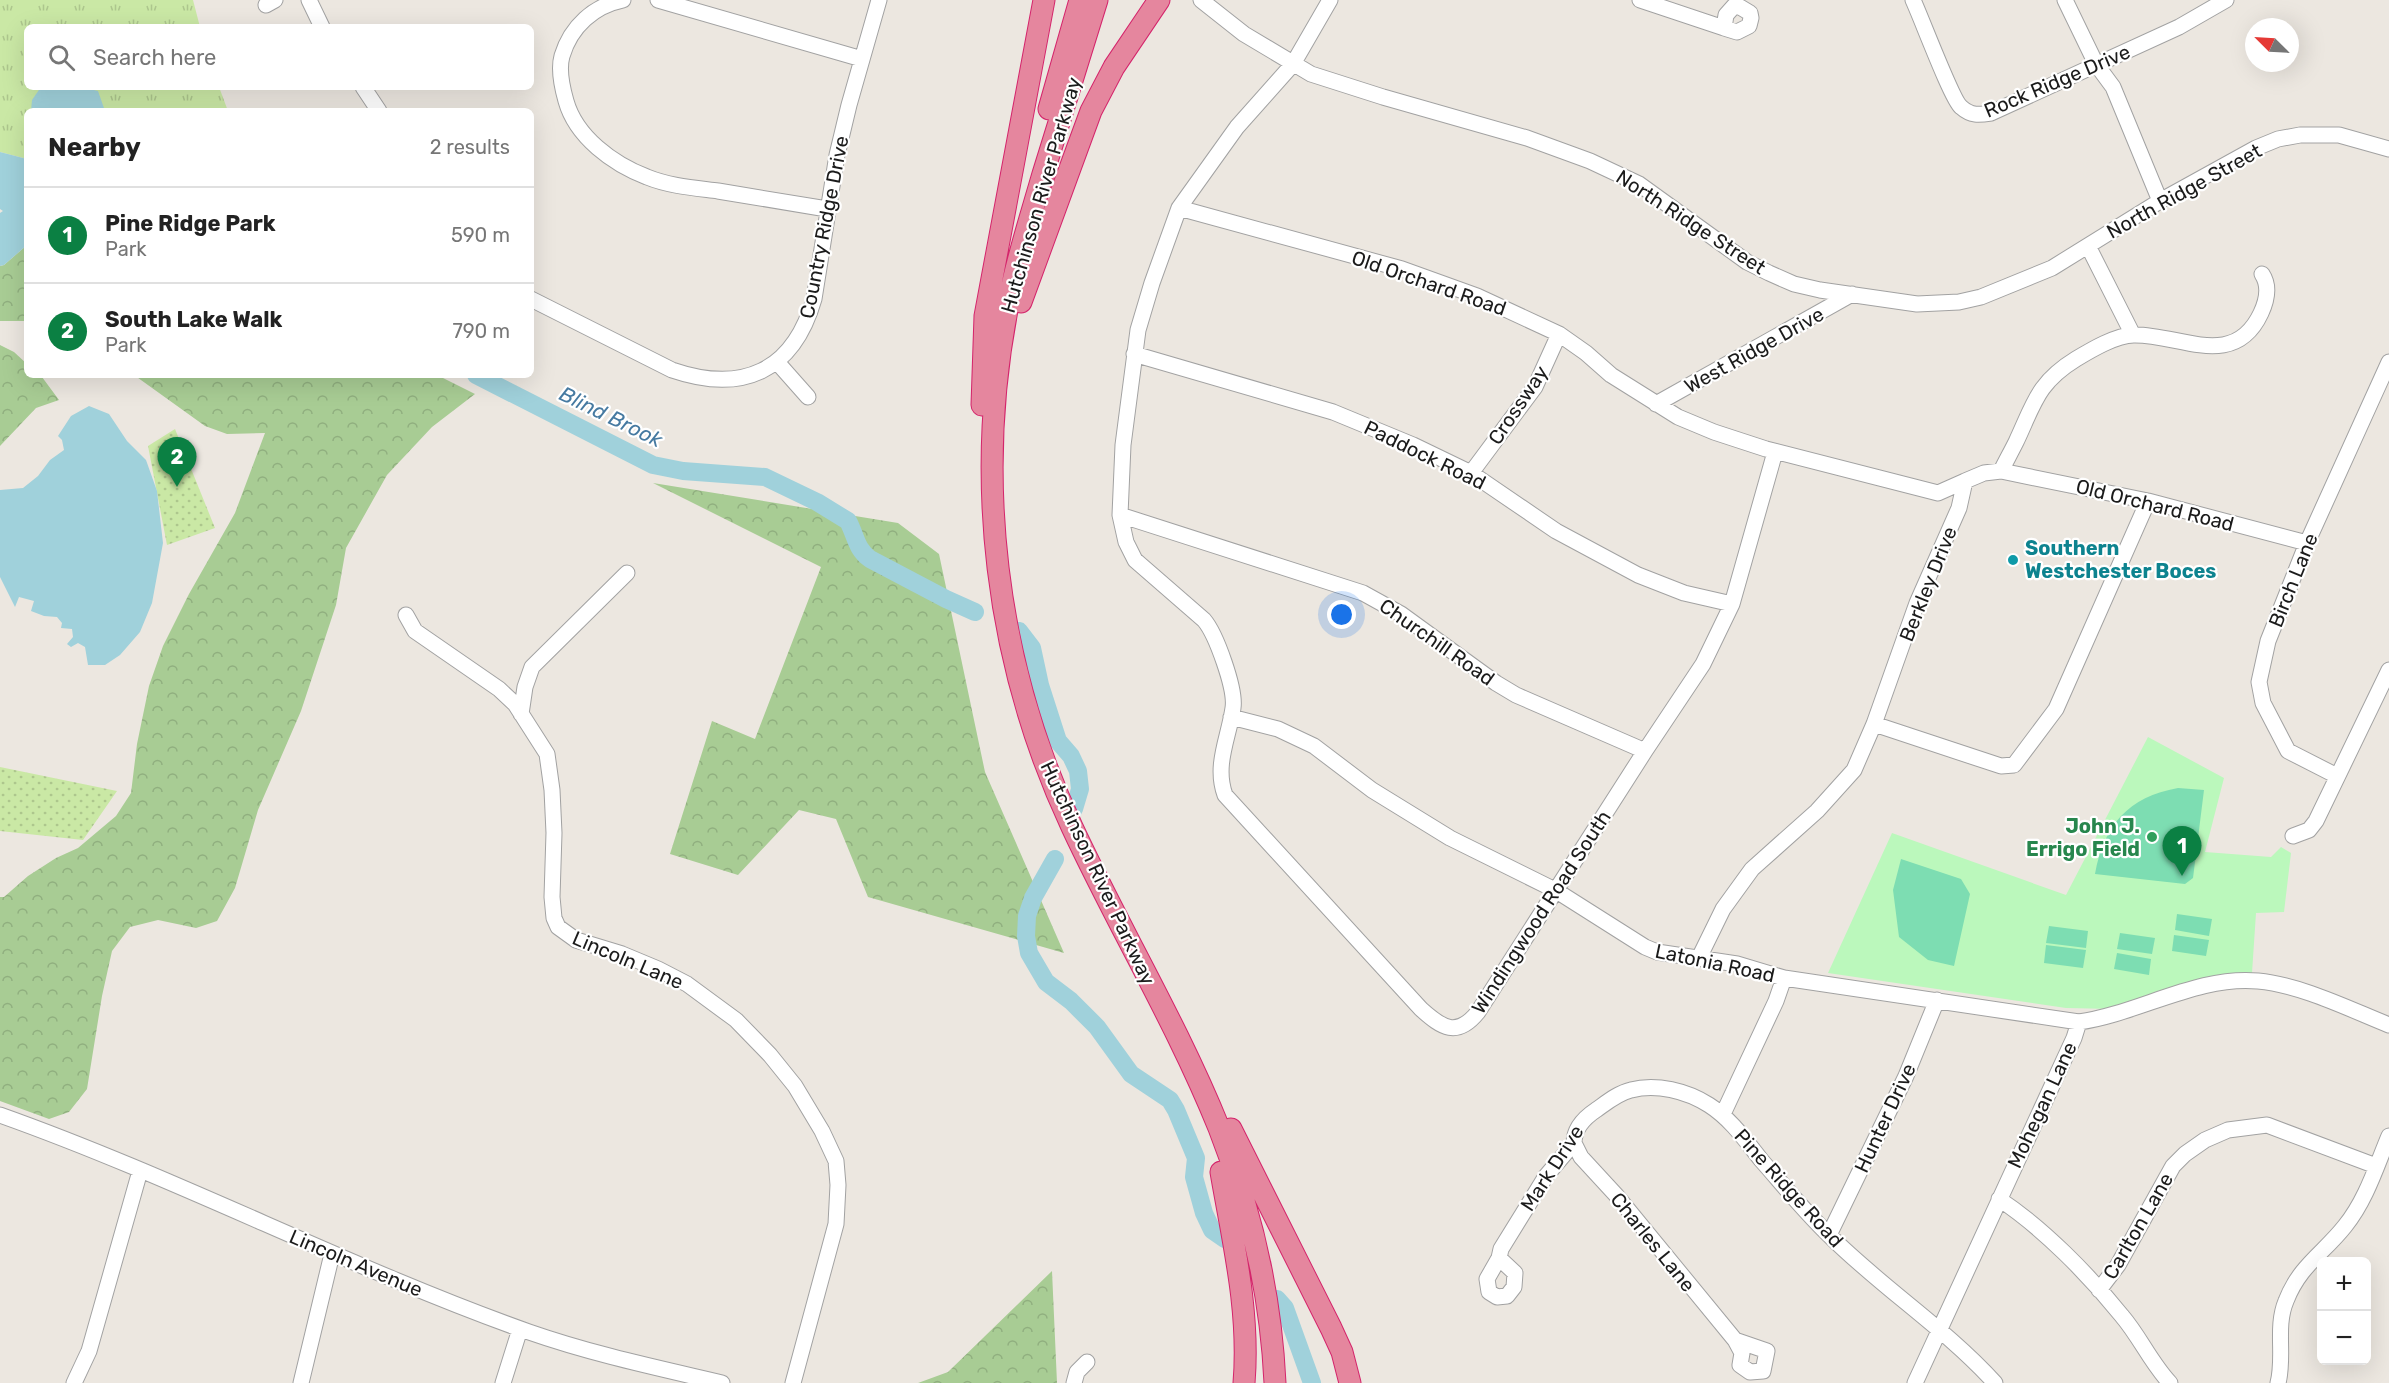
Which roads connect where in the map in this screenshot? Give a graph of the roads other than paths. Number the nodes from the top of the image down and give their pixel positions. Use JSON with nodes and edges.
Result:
{"nodes":[{"id":1,"x":309,"y":0,"type":"edge"},
{"id":2,"x":623,"y":0,"type":"edge"},
{"id":3,"x":658,"y":0,"type":"edge"},
{"id":4,"x":879,"y":0,"type":"edge"},
{"id":5,"x":1044,"y":0,"type":"edge"},
{"id":6,"x":1080,"y":0,"type":"edge"},
{"id":7,"x":1097,"y":0,"type":"edge"},
{"id":8,"x":1158,"y":0,"type":"edge"},
{"id":9,"x":1201,"y":0,"type":"edge"},
{"id":10,"x":1330,"y":0,"type":"edge"},
{"id":11,"x":1640,"y":0,"type":"edge"},
{"id":12,"x":1913,"y":0,"type":"edge"},
{"id":13,"x":2065,"y":0,"type":"edge"},
{"id":14,"x":2226,"y":0,"type":"edge"},
{"id":15,"x":321,"y":24,"type":"edge"},
{"id":16,"x":1724,"y":28,"type":"dead end"},
{"id":17,"x":862,"y":58,"type":"junction"},
{"id":18,"x":1293,"y":64,"type":"junction"},
{"id":19,"x":2096,"y":64,"type":"junction"},
{"id":20,"x":365,"y":90,"type":"edge"},
{"id":21,"x":377,"y":108,"type":"edge"},
{"id":22,"x":2389,"y":149,"type":"edge"},
{"id":23,"x":2160,"y":201,"type":"junction"},
{"id":24,"x":1179,"y":208,"type":"junction"},
{"id":25,"x":827,"y":209,"type":"junction"},
{"id":26,"x":2088,"y":246,"type":"junction"},
{"id":27,"x":2262,"y":274,"type":"dead end"},
{"id":28,"x":1852,"y":294,"type":"junction"},
{"id":29,"x":534,"y":301,"type":"edge"},
{"id":30,"x":1558,"y":334,"type":"junction"},
{"id":31,"x":2133,"y":334,"type":"junction"},
{"id":32,"x":1134,"y":354,"type":"junction"},
{"id":33,"x":777,"y":362,"type":"junction"},
{"id":34,"x":2389,"y":363,"type":"edge"},
{"id":35,"x":808,"y":397,"type":"dead end"},
{"id":36,"x":1656,"y":405,"type":"junction"},
{"id":37,"x":982,"y":409,"type":"junction"},
{"id":38,"x":1776,"y":452,"type":"junction"},
{"id":39,"x":2001,"y":471,"type":"junction"},
{"id":40,"x":1471,"y":473,"type":"junction"},
{"id":41,"x":992,"y":477,"type":"junction"},
{"id":42,"x":1965,"y":481,"type":"junction"},
{"id":43,"x":2148,"y":501,"type":"junction"},
{"id":44,"x":1120,"y":515,"type":"junction"},
{"id":45,"x":2307,"y":543,"type":"junction"},
{"id":46,"x":627,"y":573,"type":"dead end"},
{"id":47,"x":1732,"y":604,"type":"junction"},
{"id":48,"x":406,"y":615,"type":"dead end"},
{"id":49,"x":2389,"y":670,"type":"edge"},
{"id":50,"x":521,"y":714,"type":"junction"},
{"id":51,"x":1231,"y":717,"type":"junction"},
{"id":52,"x":1874,"y":724,"type":"junction"},
{"id":53,"x":1645,"y":751,"type":"junction"},
{"id":54,"x":2337,"y":776,"type":"junction"},
{"id":55,"x":2293,"y":836,"type":"dead end"},
{"id":56,"x":1555,"y":890,"type":"junction"},
{"id":57,"x":1699,"y":958,"type":"junction"},
{"id":58,"x":1784,"y":978,"type":"junction"},
{"id":59,"x":1148,"y":980,"type":"junction"},
{"id":60,"x":1937,"y":1000,"type":"junction"},
{"id":61,"x":2079,"y":1022,"type":"junction"},
{"id":62,"x":2389,"y":1025,"type":"edge"},
{"id":63,"x":0,"y":1114,"type":"edge"},
{"id":64,"x":1723,"y":1114,"type":"junction"},
{"id":65,"x":2389,"y":1136,"type":"edge"},
{"id":66,"x":1574,"y":1143,"type":"junction"},
{"id":67,"x":2376,"y":1166,"type":"junction"},
{"id":68,"x":140,"y":1171,"type":"junction"},
{"id":69,"x":1221,"y":1172,"type":"junction"},
{"id":70,"x":1999,"y":1199,"type":"junction"},
{"id":71,"x":1828,"y":1235,"type":"junction"},
{"id":72,"x":332,"y":1254,"type":"junction"},
{"id":73,"x":1499,"y":1258,"type":"dead end"},
{"id":74,"x":2099,"y":1290,"type":"junction"},
{"id":75,"x":520,"y":1329,"type":"junction"},
{"id":76,"x":1940,"y":1329,"type":"junction"},
{"id":77,"x":1735,"y":1340,"type":"dead end"},
{"id":78,"x":1087,"y":1362,"type":"dead end"},
{"id":79,"x":74,"y":1383,"type":"edge"},
{"id":80,"x":301,"y":1383,"type":"edge"},
{"id":81,"x":503,"y":1383,"type":"edge"},
{"id":82,"x":722,"y":1383,"type":"edge"},
{"id":83,"x":793,"y":1383,"type":"edge"},
{"id":84,"x":1074,"y":1383,"type":"edge"},
{"id":85,"x":1244,"y":1383,"type":"edge"},
{"id":86,"x":1262,"y":1383,"type":"edge"},
{"id":87,"x":1275,"y":1383,"type":"edge"},
{"id":88,"x":1350,"y":1383,"type":"edge"},
{"id":89,"x":1915,"y":1383,"type":"edge"},
{"id":90,"x":1995,"y":1383,"type":"edge"},
{"id":91,"x":2170,"y":1383,"type":"edge"},
{"id":92,"x":2278,"y":1383,"type":"edge"}],
"edges":[{"from":1,"to":15,"type":"street"},
{"from":2,"to":25,"type":"street"},
{"from":3,"to":17,"type":"street"},
{"from":4,"to":17,"type":"street","name":"Country Ridge Drive"},
{"from":5,"to":37,"type":"highway"},
{"from":6,"to":37,"type":"highway","name":"Hutchinson River Parkway"},
{"from":7,"to":41,"type":"highway","name":"Hutchinson River Parkway"},
{"from":8,"to":41,"type":"highway"},
{"from":9,"to":18,"type":"street","name":"North Ridge Street"},
{"from":10,"to":18,"type":"street"},
{"from":11,"to":16,"type":"street"},
{"from":12,"to":19,"type":"street","name":"Rock Ridge Drive"},
{"from":13,"to":19,"type":"street"},
{"from":14,"to":19,"type":"street","name":"Rock Ridge Drive"},
{"from":17,"to":25,"type":"street","name":"Country Ridge Drive"},
{"from":18,"to":24,"type":"street"},
{"from":18,"to":28,"type":"street","name":"North Ridge Street"},
{"from":19,"to":23,"type":"street"},
{"from":20,"to":21,"type":"street"},
{"from":22,"to":23,"type":"street","name":"North Ridge Street"},
{"from":23,"to":26,"type":"street","name":"North Ridge Street"},
{"from":24,"to":30,"type":"street","name":"Old Orchard Road"},
{"from":24,"to":32,"type":"street"},
{"from":25,"to":33,"type":"street","name":"Country Ridge Drive"},
{"from":26,"to":28,"type":"street","name":"North Ridge Street"},
{"from":26,"to":31,"type":"street"},
{"from":27,"to":31,"type":"street"},
{"from":28,"to":36,"type":"street","name":"West Ridge Drive"},
{"from":29,"to":33,"type":"street","name":"Country Ridge Drive"},
{"from":30,"to":36,"type":"street","name":"Old Orchard Road"},
{"from":30,"to":40,"type":"street","name":"Crossway"},
{"from":31,"to":39,"type":"street"},
{"from":32,"to":40,"type":"street","name":"Paddock Road"},
{"from":32,"to":44,"type":"street"},
{"from":33,"to":35,"type":"street"},
{"from":34,"to":45,"type":"street","name":"Birch Lane"},
{"from":36,"to":38,"type":"street","name":"Old Orchard Road"},
{"from":37,"to":69,"type":"highway","name":"Hutchinson River Parkway"},
{"from":38,"to":42,"type":"street","name":"Old Orchard Road"},
{"from":38,"to":47,"type":"street","name":"Windingwood Road South"},
{"from":39,"to":42,"type":"street"},
{"from":39,"to":43,"type":"street","name":"Old Orchard Road"},
{"from":40,"to":47,"type":"street","name":"Paddock Road"},
{"from":41,"to":59,"type":"highway","name":"Hutchinson River Parkway"},
{"from":42,"to":52,"type":"street","name":"Berkley Drive"},
{"from":43,"to":45,"type":"street","name":"Old Orchard Road"},
{"from":43,"to":52,"type":"street"},
{"from":44,"to":51,"type":"street"},
{"from":44,"to":53,"type":"street","name":"Churchill Road"},
{"from":45,"to":54,"type":"street","name":"Birch Lane"},
{"from":46,"to":50,"type":"street"},
{"from":47,"to":53,"type":"street","name":"Windingwood Road South"},
{"from":48,"to":50,"type":"street","name":"Lincoln Lane"},
{"from":49,"to":54,"type":"street"},
{"from":50,"to":83,"type":"street","name":"Lincoln Lane"},
{"from":51,"to":56,"type":"street","name":"Latonia Road"},
{"from":51,"to":56,"type":"street","name":"Windingwood Road South"},
{"from":52,"to":57,"type":"street","name":"Berkley Drive"},
{"from":53,"to":56,"type":"street","name":"Windingwood Road South"},
{"from":54,"to":55,"type":"street"},
{"from":56,"to":57,"type":"street","name":"Latonia Road"},
{"from":57,"to":58,"type":"street","name":"Latonia Road"},
{"from":58,"to":60,"type":"street","name":"Latonia Road"},
{"from":58,"to":64,"type":"street","name":"Pine Ridge Road"},
{"from":59,"to":87,"type":"highway","name":"Hutchinson River Parkway"},
{"from":59,"to":88,"type":"highway"},
{"from":60,"to":61,"type":"street","name":"Latonia Road"},
{"from":60,"to":71,"type":"street","name":"Hunter Drive"},
{"from":61,"to":62,"type":"street","name":"Mohegan Lane"},
{"from":61,"to":70,"type":"street","name":"Mohegan Lane"},
{"from":63,"to":68,"type":"street","name":"Lincoln Avenue"},
{"from":64,"to":66,"type":"street","name":"Mark Drive"},
{"from":64,"to":71,"type":"street","name":"Pine Ridge Road"},
{"from":65,"to":67,"type":"street"},
{"from":66,"to":73,"type":"street","name":"Mark Drive"},
{"from":66,"to":77,"type":"street","name":"Charles Lane"},
{"from":67,"to":74,"type":"street","name":"Carlton Lane"},
{"from":67,"to":92,"type":"street"},
{"from":68,"to":72,"type":"street","name":"Lincoln Avenue"},
{"from":68,"to":79,"type":"street"},
{"from":69,"to":85,"type":"highway"},
{"from":69,"to":86,"type":"highway","name":"Hutchinson River Parkway"},
{"from":70,"to":74,"type":"street"},
{"from":70,"to":76,"type":"street","name":"Mohegan Lane"},
{"from":71,"to":76,"type":"street","name":"Pine Ridge Road"},
{"from":72,"to":75,"type":"street","name":"Lincoln Avenue"},
{"from":72,"to":80,"type":"street"},
{"from":74,"to":91,"type":"street"},
{"from":75,"to":81,"type":"street"},
{"from":75,"to":82,"type":"street","name":"Lincoln Avenue"},
{"from":76,"to":89,"type":"street","name":"Mohegan Lane"},
{"from":76,"to":90,"type":"street","name":"Pine Ridge Road"},
{"from":78,"to":84,"type":"street"}]}
